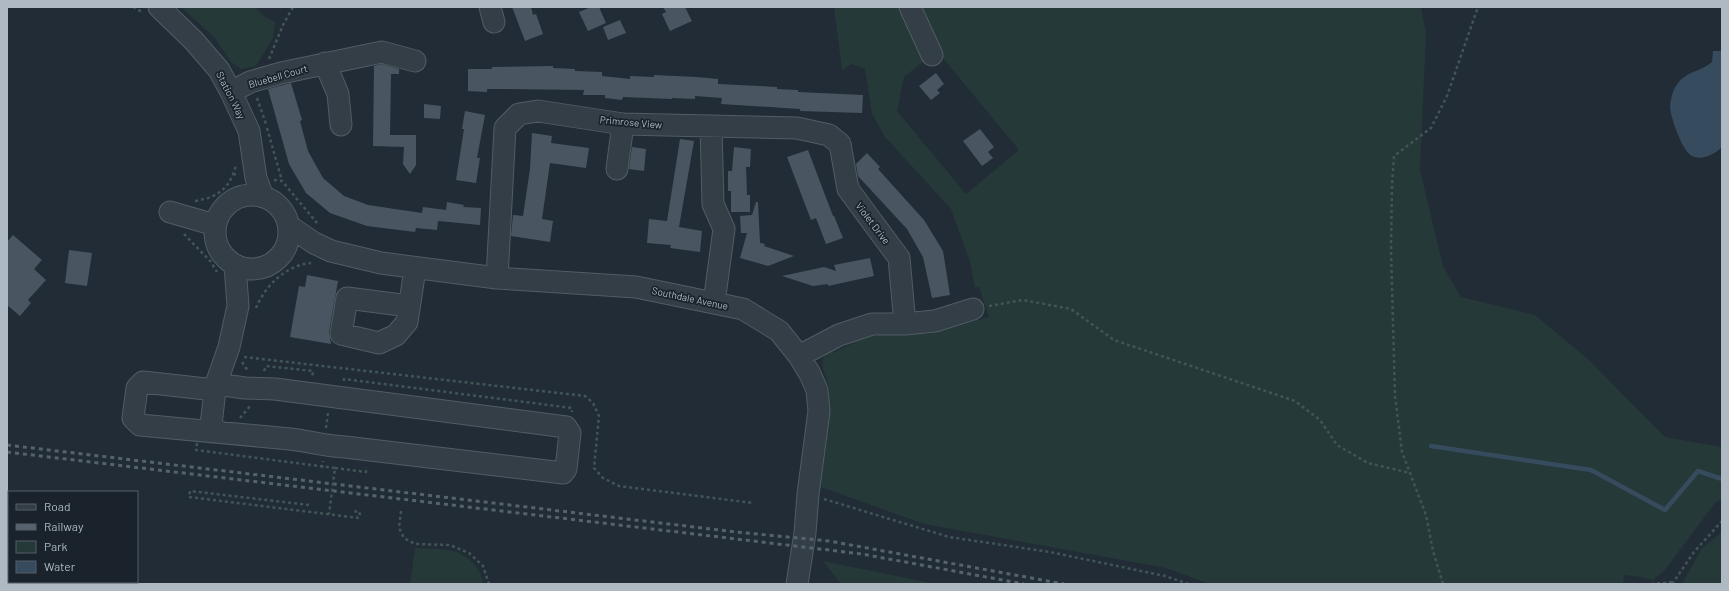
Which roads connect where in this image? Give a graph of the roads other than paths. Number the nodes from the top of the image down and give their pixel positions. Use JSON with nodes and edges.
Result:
{"nodes":[{"id":1,"x":910,"y":7,"type":"edge"},
{"id":2,"x":151,"y":10,"type":"edge"},
{"id":3,"x":932,"y":55,"type":"dead end"},
{"id":4,"x":415,"y":61,"type":"dead end"},
{"id":5,"x":325,"y":63,"type":"junction"},
{"id":6,"x":231,"y":92,"type":"junction"},
{"id":7,"x":341,"y":124,"type":"dead end"},
{"id":8,"x":623,"y":124,"type":"junction"},
{"id":9,"x":711,"y":126,"type":"junction"},
{"id":10,"x":617,"y":169,"type":"dead end"},
{"id":11,"x":248,"y":174,"type":"junction"},
{"id":12,"x":170,"y":212,"type":"dead end"},
{"id":13,"x":215,"y":225,"type":"junction"},
{"id":14,"x":289,"y":226,"type":"junction"},
{"id":15,"x":320,"y":248,"type":"junction"},
{"id":16,"x":282,"y":255,"type":"junction"},
{"id":17,"x":263,"y":268,"type":"junction"},
{"id":18,"x":415,"y":268,"type":"junction"},
{"id":19,"x":227,"y":270,"type":"junction"},
{"id":20,"x":496,"y":278,"type":"junction"},
{"id":21,"x":714,"y":303,"type":"junction"},
{"id":22,"x":409,"y":306,"type":"dead end"},
{"id":23,"x":247,"y":308,"type":"junction"},
{"id":24,"x":973,"y":309,"type":"road end"},
{"id":25,"x":905,"y":324,"type":"junction"},
{"id":26,"x":229,"y":347,"type":"junction"},
{"id":27,"x":799,"y":356,"type":"junction"},
{"id":28,"x":216,"y":387,"type":"junction"},
{"id":29,"x":261,"y":389,"type":"junction"},
{"id":30,"x":224,"y":431,"type":"junction"},
{"id":31,"x":797,"y":584,"type":"edge"}],
"edges":[{"from":1,"to":3,"type":"street"},
{"from":2,"to":6,"type":"street","name":"Station Way"},
{"from":4,"to":5,"type":"street","name":"Bluebell Court"},
{"from":5,"to":6,"type":"street","name":"Bluebell Court"},
{"from":5,"to":7,"type":"street"},
{"from":6,"to":11,"type":"street","name":"Station Way"},
{"from":8,"to":9,"type":"street","name":"Primrose View"},
{"from":8,"to":10,"type":"street"},
{"from":8,"to":20,"type":"street","name":"Primrose View"},
{"from":9,"to":21,"type":"street"},
{"from":9,"to":25,"type":"street","name":"Violet Drive"},
{"from":11,"to":13,"type":"street"},
{"from":11,"to":14,"type":"street"},
{"from":12,"to":13,"type":"street"},
{"from":13,"to":19,"type":"street"},
{"from":14,"to":15,"type":"street","name":"Southdale Avenue"},
{"from":14,"to":16,"type":"street"},
{"from":15,"to":16,"type":"street","name":"Southdale Avenue"},
{"from":15,"to":18,"type":"street","name":"Southdale Avenue"},
{"from":16,"to":17,"type":"street"},
{"from":17,"to":19,"type":"street"},
{"from":17,"to":23,"type":"street"},
{"from":18,"to":20,"type":"street","name":"Southdale Avenue"},
{"from":18,"to":22,"type":"street"},
{"from":19,"to":23,"type":"street"},
{"from":20,"to":21,"type":"street","name":"Southdale Avenue"},
{"from":21,"to":27,"type":"street","name":"Southdale Avenue"},
{"from":23,"to":26,"type":"street"},
{"from":24,"to":25,"type":"street"},
{"from":25,"to":27,"type":"street"},
{"from":26,"to":28,"type":"street"},
{"from":26,"to":29,"type":"street"},
{"from":27,"to":31,"type":"street","name":"Southdale Avenue"},
{"from":28,"to":29,"type":"street"},
{"from":28,"to":30,"type":"street"},
{"from":28,"to":30,"type":"street"},
{"from":29,"to":30,"type":"street"}]}
